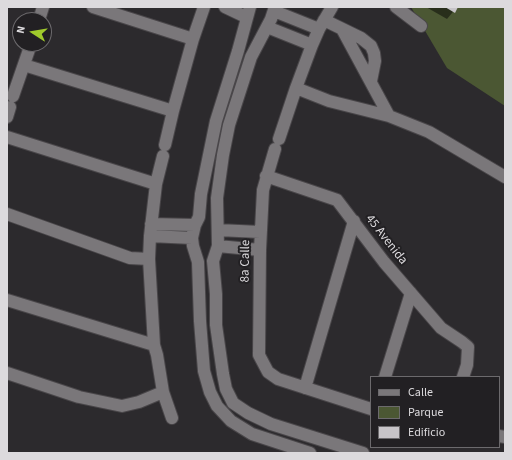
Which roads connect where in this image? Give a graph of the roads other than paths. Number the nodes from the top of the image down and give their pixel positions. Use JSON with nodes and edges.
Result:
{"nodes":[{"id":1,"x":93,"y":7,"type":"edge"},
{"id":2,"x":204,"y":7,"type":"edge"},
{"id":3,"x":225,"y":7,"type":"edge"},
{"id":4,"x":332,"y":7,"type":"edge"},
{"id":5,"x":396,"y":7,"type":"edge"},
{"id":6,"x":275,"y":9,"type":"edge"},
{"id":7,"x":247,"y":16,"type":"edge"},
{"id":8,"x":321,"y":25,"type":"junction"},
{"id":9,"x":421,"y":26,"type":"dead end"},
{"id":10,"x":342,"y":29,"type":"junction"},
{"id":11,"x":265,"y":30,"type":"junction"},
{"id":12,"x":193,"y":39,"type":"junction"},
{"id":13,"x":312,"y":45,"type":"junction"},
{"id":14,"x":28,"y":52,"type":"edge"},
{"id":15,"x":24,"y":65,"type":"junction"},
{"id":16,"x":371,"y":81,"type":"junction"},
{"id":17,"x":296,"y":88,"type":"junction"},
{"id":18,"x":10,"y":107,"type":"edge"},
{"id":19,"x":173,"y":111,"type":"junction"},
{"id":20,"x":389,"y":116,"type":"junction"},
{"id":21,"x":7,"y":137,"type":"edge"},
{"id":22,"x":266,"y":176,"type":"junction"},
{"id":23,"x":505,"y":177,"type":"edge"},
{"id":24,"x":156,"y":184,"type":"junction"},
{"id":25,"x":7,"y":214,"type":"edge"},
{"id":26,"x":197,"y":221,"type":"junction"},
{"id":27,"x":354,"y":221,"type":"junction"},
{"id":28,"x":217,"y":225,"type":"junction"},
{"id":29,"x":150,"y":230,"type":"junction"},
{"id":30,"x":260,"y":232,"type":"junction"},
{"id":31,"x":192,"y":238,"type":"junction"},
{"id":32,"x":218,"y":246,"type":"junction"},
{"id":33,"x":260,"y":250,"type":"junction"},
{"id":34,"x":149,"y":259,"type":"junction"},
{"id":35,"x":213,"y":261,"type":"junction"},
{"id":36,"x":198,"y":262,"type":"junction"},
{"id":37,"x":410,"y":293,"type":"junction"},
{"id":38,"x":7,"y":300,"type":"edge"},
{"id":39,"x":154,"y":345,"type":"junction"},
{"id":40,"x":7,"y":373,"type":"edge"},
{"id":41,"x":385,"y":376,"type":"edge"},
{"id":42,"x":463,"y":376,"type":"edge"},
{"id":43,"x":305,"y":388,"type":"junction"},
{"id":44,"x":163,"y":392,"type":"junction"},
{"id":45,"x":370,"y":409,"type":"edge"},
{"id":46,"x":172,"y":418,"type":"dead end"},
{"id":47,"x":293,"y":450,"type":"edge"},
{"id":48,"x":308,"y":453,"type":"edge"},
{"id":49,"x":363,"y":453,"type":"edge"}],
"edges":[{"from":1,"to":12,"type":"street"},
{"from":2,"to":12,"type":"street"},
{"from":3,"to":7,"type":"street"},
{"from":4,"to":8,"type":"street","name":"8a Calle"},
{"from":5,"to":9,"type":"street"},
{"from":6,"to":8,"type":"street"},
{"from":6,"to":11,"type":"street"},
{"from":7,"to":11,"type":"street"},
{"from":7,"to":26,"type":"street"},
{"from":8,"to":10,"type":"street"},
{"from":8,"to":13,"type":"street","name":"8a Calle"},
{"from":10,"to":16,"type":"street"},
{"from":10,"to":16,"type":"street"},
{"from":11,"to":13,"type":"street"},
{"from":11,"to":28,"type":"street"},
{"from":12,"to":19,"type":"street"},
{"from":13,"to":17,"type":"street","name":"8a Calle"},
{"from":14,"to":15,"type":"street"},
{"from":15,"to":18,"type":"street"},
{"from":15,"to":19,"type":"street"},
{"from":16,"to":20,"type":"street"},
{"from":17,"to":20,"type":"street"},
{"from":17,"to":22,"type":"street","name":"8a Calle"},
{"from":19,"to":24,"type":"street"},
{"from":20,"to":23,"type":"street"},
{"from":21,"to":24,"type":"street"},
{"from":22,"to":27,"type":"street","name":"45 Avenida"},
{"from":22,"to":30,"type":"street","name":"8a Calle"},
{"from":24,"to":29,"type":"street"},
{"from":25,"to":34,"type":"street"},
{"from":26,"to":28,"type":"street"},
{"from":26,"to":29,"type":"street"},
{"from":26,"to":31,"type":"street"},
{"from":27,"to":37,"type":"street","name":"45 Avenida"},
{"from":27,"to":43,"type":"street"},
{"from":28,"to":30,"type":"street"},
{"from":28,"to":32,"type":"street"},
{"from":29,"to":31,"type":"street"},
{"from":29,"to":34,"type":"street"},
{"from":30,"to":33,"type":"street","name":"8a Calle"},
{"from":31,"to":36,"type":"street"},
{"from":32,"to":33,"type":"street"},
{"from":32,"to":35,"type":"street"},
{"from":33,"to":43,"type":"street","name":"8a Calle"},
{"from":34,"to":39,"type":"street"},
{"from":35,"to":36,"type":"street"},
{"from":35,"to":49,"type":"street"},
{"from":36,"to":47,"type":"street"},
{"from":37,"to":41,"type":"street"},
{"from":37,"to":42,"type":"street","name":"45 Avenida"},
{"from":38,"to":39,"type":"street"},
{"from":39,"to":44,"type":"street"},
{"from":40,"to":44,"type":"street"},
{"from":43,"to":45,"type":"street"},
{"from":44,"to":46,"type":"street"},
{"from":47,"to":48,"type":"street"}]}
